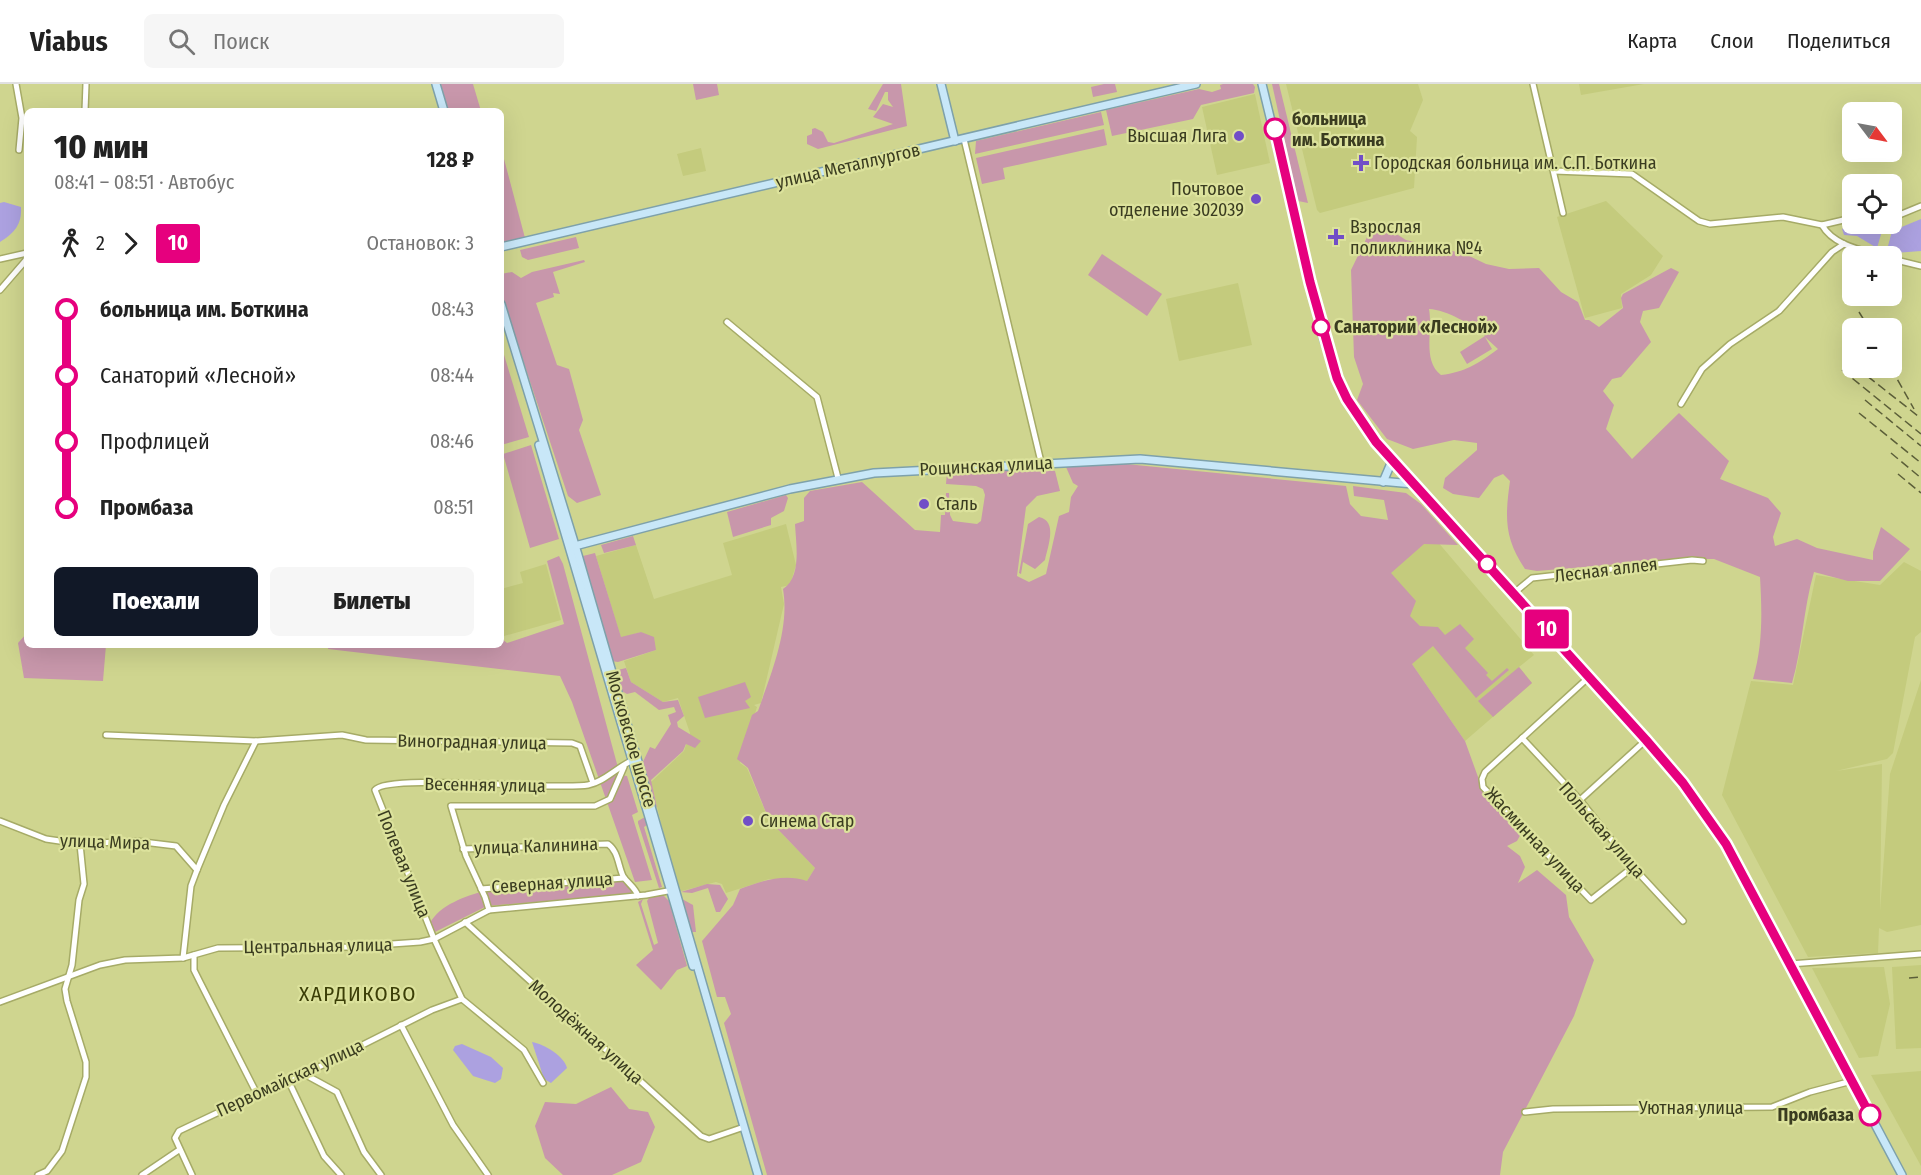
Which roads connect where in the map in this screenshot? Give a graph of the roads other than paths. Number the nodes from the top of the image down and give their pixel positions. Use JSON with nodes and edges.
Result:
{"nodes":[{"id":1,"x":16,"y":84,"type":"edge"},
{"id":2,"x":86,"y":84,"type":"edge"},
{"id":3,"x":434,"y":84,"type":"edge"},
{"id":4,"x":941,"y":84,"type":"edge"},
{"id":5,"x":1196,"y":84,"type":"edge"},
{"id":6,"x":1262,"y":84,"type":"edge"},
{"id":7,"x":1533,"y":84,"type":"edge"},
{"id":8,"x":85,"y":108,"type":"edge"},
{"id":9,"x":441,"y":108,"type":"edge"},
{"id":10,"x":964,"y":139,"type":"junction"},
{"id":11,"x":955,"y":141,"type":"junction"},
{"id":12,"x":19,"y":150,"type":"dead end"},
{"id":13,"x":1554,"y":171,"type":"junction"},
{"id":14,"x":1921,"y":206,"type":"edge"},
{"id":15,"x":1563,"y":213,"type":"dead end"},
{"id":16,"x":1902,"y":214,"type":"edge"},
{"id":17,"x":1842,"y":220,"type":"edge"},
{"id":18,"x":1822,"y":225,"type":"junction"},
{"id":19,"x":1844,"y":244,"type":"junction"},
{"id":20,"x":504,"y":246,"type":"edge"},
{"id":21,"x":1850,"y":246,"type":"edge"},
{"id":22,"x":24,"y":254,"type":"edge"},
{"id":23,"x":0,"y":259,"type":"edge"},
{"id":24,"x":24,"y":262,"type":"edge"},
{"id":25,"x":1902,"y":262,"type":"edge"},
{"id":26,"x":1921,"y":267,"type":"edge"},
{"id":27,"x":0,"y":290,"type":"edge"},
{"id":28,"x":504,"y":314,"type":"edge"},
{"id":29,"x":727,"y":322,"type":"dead end"},
{"id":30,"x":504,"y":329,"type":"edge"},
{"id":31,"x":1681,"y":404,"type":"dead end"},
{"id":32,"x":1392,"y":461,"type":"junction"},
{"id":33,"x":1041,"y":462,"type":"junction"},
{"id":34,"x":838,"y":478,"type":"junction"},
{"id":35,"x":1383,"y":482,"type":"junction"},
{"id":36,"x":1413,"y":484,"type":"junction"},
{"id":37,"x":572,"y":547,"type":"junction"},
{"id":38,"x":1703,"y":561,"type":"dead end"},
{"id":39,"x":1514,"y":593,"type":"junction"},
{"id":40,"x":1590,"y":676,"type":"junction"},
{"id":41,"x":106,"y":735,"type":"dead end"},
{"id":42,"x":1522,"y":738,"type":"junction"},
{"id":43,"x":1646,"y":740,"type":"junction"},
{"id":44,"x":256,"y":741,"type":"junction"},
{"id":45,"x":628,"y":762,"type":"junction"},
{"id":46,"x":593,"y":783,"type":"junction"},
{"id":47,"x":376,"y":788,"type":"joint"},
{"id":48,"x":1580,"y":800,"type":"junction"},
{"id":49,"x":0,"y":821,"type":"edge"},
{"id":50,"x":80,"y":844,"type":"junction"},
{"id":51,"x":463,"y":849,"type":"junction"},
{"id":52,"x":1633,"y":867,"type":"junction"},
{"id":53,"x":196,"y":870,"type":"junction"},
{"id":54,"x":624,"y":877,"type":"junction"},
{"id":55,"x":481,"y":889,"type":"junction"},
{"id":56,"x":672,"y":890,"type":"junction"},
{"id":57,"x":638,"y":896,"type":"junction"},
{"id":58,"x":489,"y":910,"type":"junction"},
{"id":59,"x":1683,"y":921,"type":"dead end"},
{"id":60,"x":465,"y":922,"type":"junction"},
{"id":61,"x":434,"y":939,"type":"junction"},
{"id":62,"x":1921,"y":954,"type":"edge"},
{"id":63,"x":194,"y":955,"type":"junction"},
{"id":64,"x":183,"y":958,"type":"junction"},
{"id":65,"x":1790,"y":964,"type":"junction"},
{"id":66,"x":69,"y":977,"type":"junction"},
{"id":67,"x":462,"y":999,"type":"junction"},
{"id":68,"x":0,"y":1002,"type":"edge"},
{"id":69,"x":401,"y":1025,"type":"junction"},
{"id":70,"x":304,"y":1074,"type":"junction"},
{"id":71,"x":1852,"y":1081,"type":"junction"},
{"id":72,"x":289,"y":1082,"type":"junction"},
{"id":73,"x":543,"y":1083,"type":"dead end"},
{"id":74,"x":257,"y":1094,"type":"junction"},
{"id":75,"x":1525,"y":1112,"type":"dead end"},
{"id":76,"x":742,"y":1128,"type":"junction"},
{"id":77,"x":179,"y":1150,"type":"junction"},
{"id":78,"x":46,"y":1173,"type":"edge"},
{"id":79,"x":38,"y":1175,"type":"edge"},
{"id":80,"x":142,"y":1175,"type":"edge"},
{"id":81,"x":192,"y":1175,"type":"edge"},
{"id":82,"x":341,"y":1175,"type":"edge"},
{"id":83,"x":381,"y":1175,"type":"edge"},
{"id":84,"x":488,"y":1175,"type":"edge"},
{"id":85,"x":756,"y":1175,"type":"edge"},
{"id":86,"x":1902,"y":1175,"type":"edge"}],
"edges":[{"from":1,"to":12,"type":"street"},
{"from":2,"to":8,"type":"street"},
{"from":3,"to":9,"type":"main road"},
{"from":4,"to":11,"type":"main road"},
{"from":5,"to":10,"type":"main road","name":"улица Металлургов"},
{"from":6,"to":32,"type":"main road"},
{"from":7,"to":13,"type":"street"},
{"from":10,"to":11,"type":"main road","name":"улица Металлургов"},
{"from":10,"to":33,"type":"street"},
{"from":11,"to":20,"type":"main road","name":"улица Металлургов"},
{"from":13,"to":15,"type":"street"},
{"from":13,"to":18,"type":"street"},
{"from":14,"to":16,"type":"street"},
{"from":17,"to":18,"type":"street"},
{"from":18,"to":19,"type":"street"},
{"from":19,"to":21,"type":"street"},
{"from":19,"to":31,"type":"street"},
{"from":22,"to":23,"type":"street"},
{"from":24,"to":27,"type":"street"},
{"from":25,"to":26,"type":"street"},
{"from":28,"to":37,"type":"main road","name":"Московское шоссе"},
{"from":29,"to":34,"type":"street"},
{"from":30,"to":37,"type":"main road","name":"Московское шоссе"},
{"from":32,"to":35,"type":"main road"},
{"from":32,"to":36,"type":"main road"},
{"from":33,"to":34,"type":"main road","name":"Рощинская улица"},
{"from":33,"to":35,"type":"main road","name":"Рощинская улица"},
{"from":34,"to":37,"type":"main road","name":"Рощинская улица"},
{"from":35,"to":36,"type":"main road","name":"Рощинская улица"},
{"from":36,"to":39,"type":"main road"},
{"from":37,"to":45,"type":"main road","name":"Московское шоссе"},
{"from":37,"to":56,"type":"main road","name":"Московское шоссе"},
{"from":38,"to":39,"type":"street","name":"Лесная аллея"},
{"from":39,"to":40,"type":"main road"},
{"from":40,"to":42,"type":"street"},
{"from":40,"to":43,"type":"main road"},
{"from":41,"to":44,"type":"street","name":"Виноградная улица"},
{"from":42,"to":48,"type":"street","name":"Польская улица"},
{"from":42,"to":52,"type":"street","name":"Жасминная улица"},
{"from":43,"to":48,"type":"street"},
{"from":43,"to":65,"type":"main road"},
{"from":44,"to":46,"type":"street","name":"Виноградная улица"},
{"from":44,"to":53,"type":"street"},
{"from":45,"to":46,"type":"street"},
{"from":45,"to":51,"type":"street"},
{"from":45,"to":56,"type":"main road","name":"Московское шоссе"},
{"from":46,"to":47,"type":"street","name":"Весенняя улица"},
{"from":47,"to":61,"type":"street","name":"Полевая улица"},
{"from":48,"to":52,"type":"street","name":"Польская улица"},
{"from":49,"to":50,"type":"street","name":"улица Мира"},
{"from":50,"to":53,"type":"street","name":"улица Мира"},
{"from":50,"to":66,"type":"street"},
{"from":51,"to":54,"type":"street","name":"улица Калинина"},
{"from":51,"to":55,"type":"street"},
{"from":52,"to":59,"type":"street","name":"Польская улица"},
{"from":53,"to":64,"type":"street"},
{"from":54,"to":55,"type":"street","name":"Северная улица"},
{"from":54,"to":57,"type":"street"},
{"from":55,"to":58,"type":"street"},
{"from":56,"to":57,"type":"street","name":"Центральная улица"},
{"from":56,"to":76,"type":"main road","name":"Московское шоссе"},
{"from":57,"to":58,"type":"street","name":"Центральная улица"},
{"from":58,"to":60,"type":"street","name":"Центральная улица"},
{"from":60,"to":61,"type":"street","name":"Центральная улица"},
{"from":60,"to":76,"type":"street","name":"Молодёжная улица"},
{"from":61,"to":63,"type":"street","name":"Центральная улица"},
{"from":61,"to":67,"type":"street","name":"Полевая улица"},
{"from":62,"to":65,"type":"street"},
{"from":63,"to":64,"type":"street","name":"Центральная улица"},
{"from":63,"to":74,"type":"street"},
{"from":64,"to":66,"type":"street","name":"Центральная улица"},
{"from":65,"to":71,"type":"main road"},
{"from":66,"to":68,"type":"street","name":"Центральная улица"},
{"from":66,"to":78,"type":"street"},
{"from":67,"to":69,"type":"street","name":"Первомайская улица"},
{"from":67,"to":73,"type":"street"},
{"from":69,"to":70,"type":"street","name":"Первомайская улица"},
{"from":69,"to":84,"type":"street"},
{"from":70,"to":72,"type":"street","name":"Первомайская улица"},
{"from":70,"to":83,"type":"street"},
{"from":71,"to":75,"type":"street","name":"Уютная улица"},
{"from":71,"to":86,"type":"main road"},
{"from":72,"to":74,"type":"street","name":"Первомайская улица"},
{"from":72,"to":82,"type":"street"},
{"from":74,"to":77,"type":"street","name":"Первомайская улица"},
{"from":76,"to":85,"type":"main road","name":"Московское шоссе"},
{"from":77,"to":80,"type":"street"},
{"from":77,"to":81,"type":"street"},
{"from":78,"to":79,"type":"street"}]}
